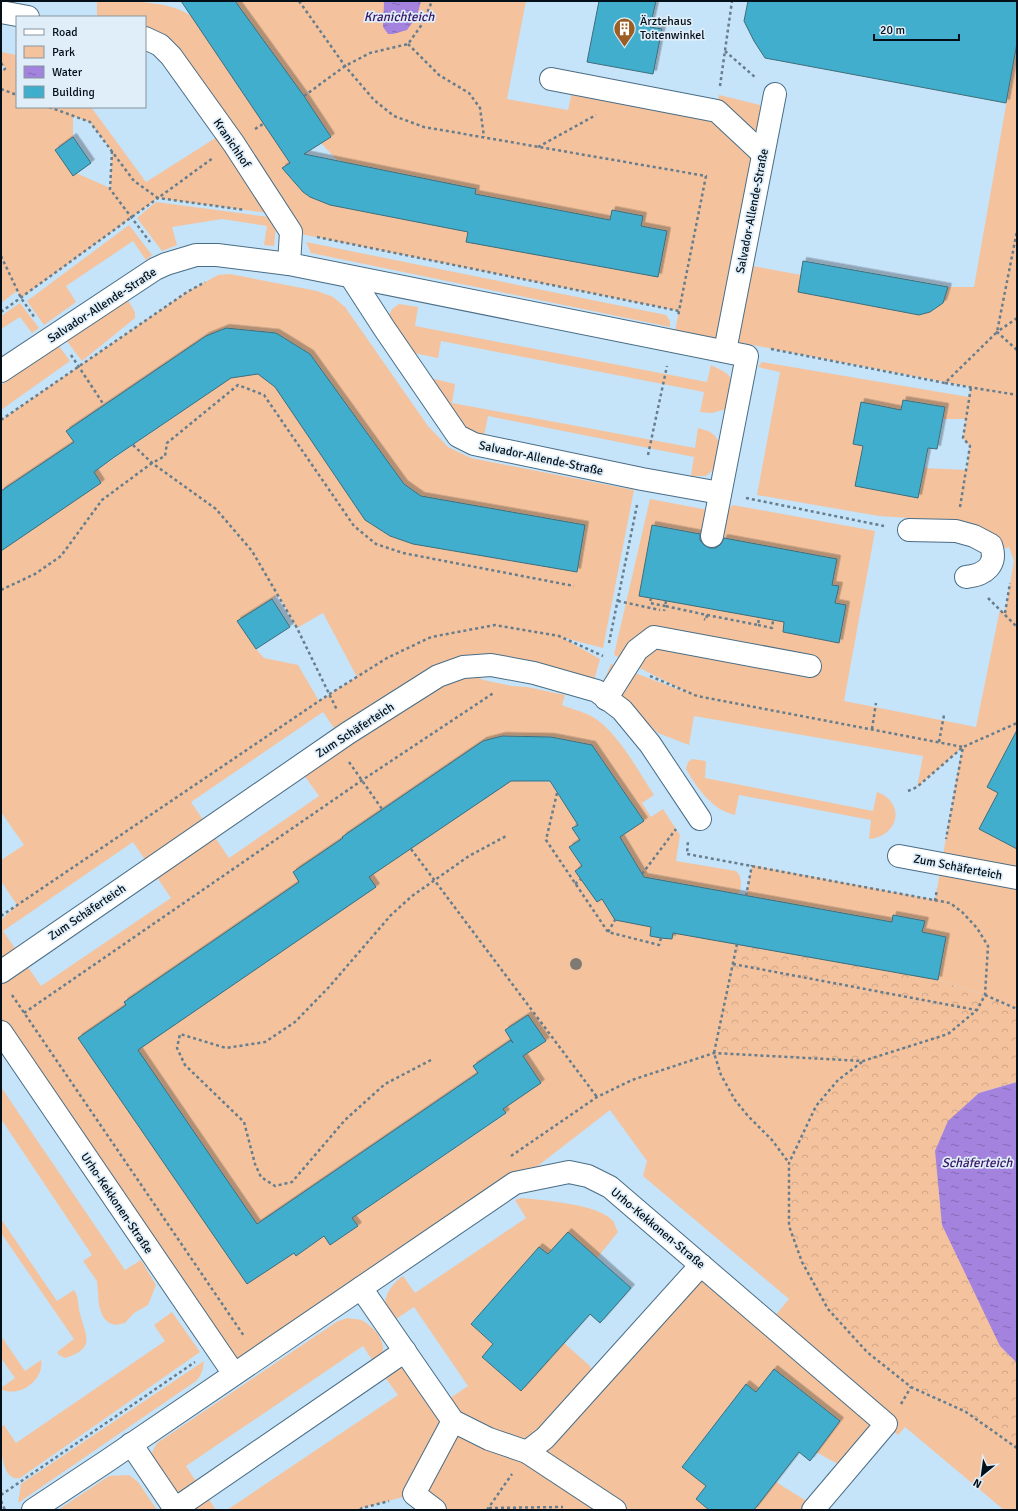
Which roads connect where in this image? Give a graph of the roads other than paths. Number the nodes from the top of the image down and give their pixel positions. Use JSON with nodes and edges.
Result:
{"nodes":[{"id":1,"x":1,"y":12,"type":"edge"},
{"id":2,"x":23,"y":16,"type":"edge"},
{"id":3,"x":146,"y":38,"type":"edge"},
{"id":4,"x":551,"y":79,"type":"dead end"},
{"id":5,"x":775,"y":94,"type":"road end"},
{"id":6,"x":763,"y":154,"type":"junction"},
{"id":7,"x":289,"y":264,"type":"junction"},
{"id":8,"x":351,"y":277,"type":"junction"},
{"id":9,"x":725,"y":351,"type":"junction"},
{"id":10,"x":1,"y":371,"type":"edge"},
{"id":11,"x":720,"y":493,"type":"junction"},
{"id":12,"x":908,"y":530,"type":"road end"},
{"id":13,"x":712,"y":536,"type":"dead end"},
{"id":14,"x":966,"y":577,"type":"road end"},
{"id":15,"x":810,"y":666,"type":"dead end"},
{"id":16,"x":606,"y":698,"type":"junction"},
{"id":17,"x":700,"y":819,"type":"road end"},
{"id":18,"x":899,"y":856,"type":"dead end"},
{"id":19,"x":1017,"y":878,"type":"edge"},
{"id":20,"x":5,"y":981,"type":"edge"},
{"id":21,"x":1,"y":1032,"type":"edge"},
{"id":22,"x":701,"y":1265,"type":"junction"},
{"id":23,"x":361,"y":1288,"type":"junction"},
{"id":24,"x":405,"y":1351,"type":"junction"},
{"id":25,"x":234,"y":1374,"type":"junction"},
{"id":26,"x":453,"y":1421,"type":"junction"},
{"id":27,"x":131,"y":1444,"type":"junction"},
{"id":28,"x":527,"y":1452,"type":"junction"},
{"id":29,"x":175,"y":1509,"type":"edge"},
{"id":30,"x":611,"y":1509,"type":"edge"},
{"id":31,"x":33,"y":1510,"type":"edge"},
{"id":32,"x":435,"y":1510,"type":"edge"},
{"id":33,"x":813,"y":1510,"type":"edge"}],
"edges":[{"from":1,"to":2,"type":"street"},
{"from":3,"to":7,"type":"street","name":"Kranichhof"},
{"from":4,"to":6,"type":"street"},
{"from":5,"to":6,"type":"street","name":"Salvador-Allende-Straße"},
{"from":6,"to":9,"type":"street","name":"Salvador-Allende-Straße"},
{"from":7,"to":8,"type":"street","name":"Salvador-Allende-Straße"},
{"from":7,"to":10,"type":"street","name":"Salvador-Allende-Straße"},
{"from":8,"to":9,"type":"street","name":"Salvador-Allende-Straße"},
{"from":8,"to":11,"type":"street","name":"Salvador-Allende-Straße"},
{"from":9,"to":11,"type":"street","name":"Salvador-Allende-Straße"},
{"from":11,"to":13,"type":"street"},
{"from":12,"to":14,"type":"street"},
{"from":15,"to":16,"type":"street"},
{"from":16,"to":17,"type":"street","name":"Zum Schäferteich"},
{"from":16,"to":20,"type":"street","name":"Zum Schäferteich"},
{"from":18,"to":19,"type":"street","name":"Zum Schäferteich"},
{"from":21,"to":25,"type":"street","name":"Urho-Kekkonen-Straße"},
{"from":22,"to":23,"type":"street","name":"Urho-Kekkonen-Straße"},
{"from":22,"to":28,"type":"street"},
{"from":22,"to":33,"type":"street","name":"Urho-Kekkonen-Straße"},
{"from":23,"to":24,"type":"street"},
{"from":23,"to":25,"type":"street","name":"Urho-Kekkonen-Straße"},
{"from":24,"to":26,"type":"street"},
{"from":24,"to":29,"type":"street"},
{"from":25,"to":27,"type":"street","name":"Urho-Kekkonen-Straße"},
{"from":26,"to":28,"type":"street"},
{"from":26,"to":32,"type":"street"},
{"from":27,"to":29,"type":"street"},
{"from":27,"to":31,"type":"street","name":"Urho-Kekkonen-Straße"},
{"from":28,"to":30,"type":"street"}]}
